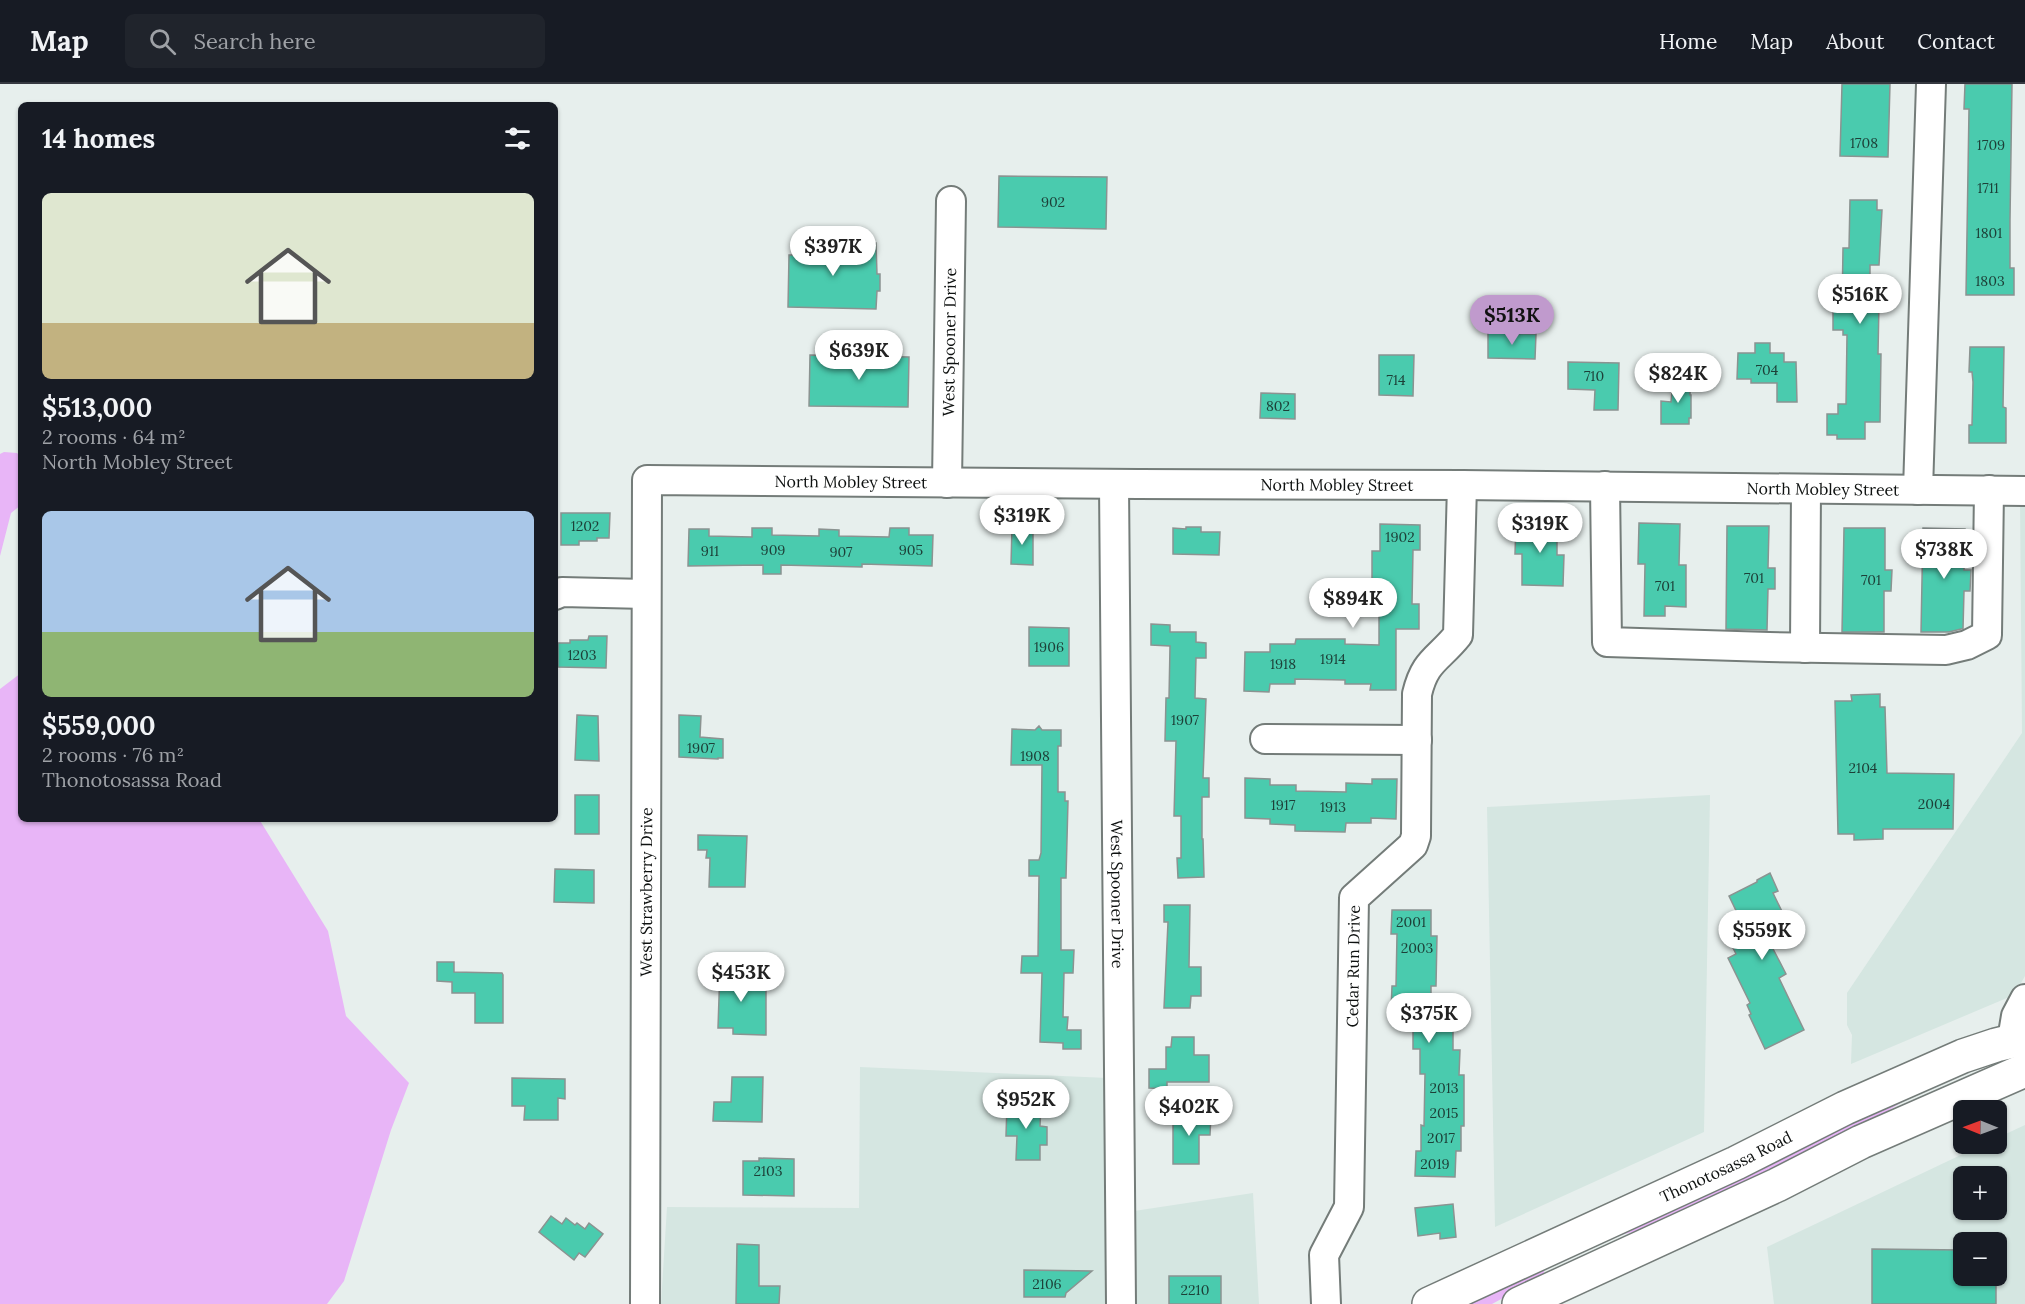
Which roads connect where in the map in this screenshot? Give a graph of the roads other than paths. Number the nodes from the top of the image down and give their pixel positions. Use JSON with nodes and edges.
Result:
{"nodes":[{"id":1,"x":1931,"y":84,"type":"edge"},
{"id":2,"x":951,"y":201,"type":"dead end"},
{"id":3,"x":647,"y":480,"type":"joint"},
{"id":4,"x":947,"y":483,"type":"junction"},
{"id":5,"x":1114,"y":484,"type":"junction"},
{"id":6,"x":1462,"y":484,"type":"junction"},
{"id":7,"x":1605,"y":486,"type":"junction"},
{"id":8,"x":1806,"y":489,"type":"junction"},
{"id":9,"x":1918,"y":490,"type":"junction"},
{"id":10,"x":1989,"y":490,"type":"junction"},
{"id":11,"x":2025,"y":491,"type":"edge"},
{"id":12,"x":558,"y":594,"type":"edge"},
{"id":13,"x":646,"y":594,"type":"junction"},
{"id":14,"x":1805,"y":648,"type":"junction"},
{"id":15,"x":1265,"y":739,"type":"dead end"},
{"id":16,"x":1418,"y":740,"type":"junction"},
{"id":17,"x":2025,"y":999,"type":"edge"},
{"id":18,"x":2021,"y":1042,"type":"edge"},
{"id":19,"x":2025,"y":1070,"type":"edge"},
{"id":20,"x":1961,"y":1097,"type":"junction"},
{"id":21,"x":645,"y":1304,"type":"edge"},
{"id":22,"x":1121,"y":1304,"type":"edge"},
{"id":23,"x":1326,"y":1304,"type":"edge"},
{"id":24,"x":1429,"y":1304,"type":"edge"},
{"id":25,"x":1519,"y":1304,"type":"edge"}],
"edges":[{"from":1,"to":9,"type":"street"},
{"from":2,"to":4,"type":"street","name":"West Spooner Drive"},
{"from":3,"to":4,"type":"street","name":"North Mobley Street"},
{"from":3,"to":13,"type":"street","name":"West Strawberry Drive"},
{"from":4,"to":5,"type":"street","name":"North Mobley Street"},
{"from":5,"to":6,"type":"street","name":"North Mobley Street"},
{"from":5,"to":22,"type":"street","name":"West Spooner Drive"},
{"from":6,"to":7,"type":"street","name":"North Mobley Street"},
{"from":6,"to":16,"type":"street","name":"Cedar Run Drive"},
{"from":7,"to":8,"type":"street","name":"North Mobley Street"},
{"from":7,"to":14,"type":"street"},
{"from":8,"to":9,"type":"street","name":"North Mobley Street"},
{"from":8,"to":14,"type":"street"},
{"from":9,"to":10,"type":"street","name":"North Mobley Street"},
{"from":10,"to":11,"type":"street","name":"North Mobley Street"},
{"from":10,"to":14,"type":"street"},
{"from":12,"to":13,"type":"street"},
{"from":13,"to":21,"type":"street","name":"West Strawberry Drive"},
{"from":15,"to":16,"type":"street"},
{"from":16,"to":23,"type":"street","name":"Cedar Run Drive"},
{"from":17,"to":18,"type":"street"},
{"from":18,"to":20,"type":"main road"},
{"from":18,"to":24,"type":"main road","name":"Thonotosassa Road"},
{"from":19,"to":20,"type":"main road"},
{"from":20,"to":25,"type":"main road"}]}
